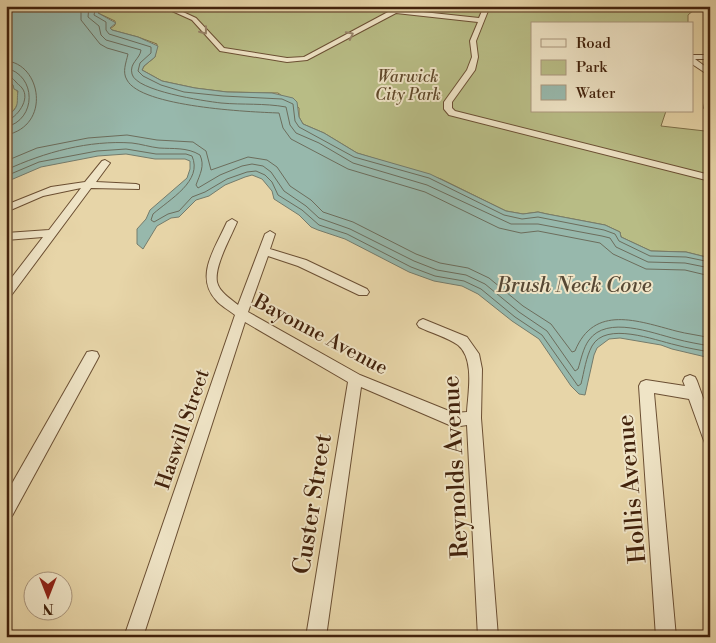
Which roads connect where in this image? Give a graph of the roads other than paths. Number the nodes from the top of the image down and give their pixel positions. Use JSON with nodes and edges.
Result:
{"nodes":[{"id":1,"x":164,"y":6,"type":"edge"},
{"id":2,"x":370,"y":6,"type":"edge"},
{"id":3,"x":487,"y":6,"type":"edge"},
{"id":4,"x":395,"y":11,"type":"junction"},
{"id":5,"x":481,"y":20,"type":"junction"},
{"id":6,"x":710,"y":57,"type":"edge"},
{"id":7,"x":694,"y":59,"type":"edge"},
{"id":8,"x":694,"y":61,"type":"edge"},
{"id":9,"x":710,"y":74,"type":"edge"},
{"id":10,"x":710,"y":96,"type":"edge"},
{"id":11,"x":710,"y":112,"type":"edge"},
{"id":12,"x":105,"y":163,"type":"dead end"},
{"id":13,"x":710,"y":178,"type":"edge"},
{"id":14,"x":90,"y":184,"type":"junction"},
{"id":15,"x":136,"y":186,"type":"dead end"},
{"id":16,"x":6,"y":209,"type":"edge"},
{"id":17,"x":230,"y":227,"type":"dead end"},
{"id":18,"x":53,"y":233,"type":"junction"},
{"id":19,"x":270,"y":234,"type":"dead end"},
{"id":20,"x":6,"y":237,"type":"edge"},
{"id":21,"x":264,"y":251,"type":"junction"},
{"id":22,"x":363,"y":292,"type":"dead end"},
{"id":23,"x":6,"y":294,"type":"edge"},
{"id":24,"x":242,"y":314,"type":"junction"},
{"id":25,"x":422,"y":324,"type":"dead end"},
{"id":26,"x":92,"y":356,"type":"dead end"},
{"id":27,"x":355,"y":378,"type":"junction"},
{"id":28,"x":474,"y":418,"type":"junction"},
{"id":29,"x":710,"y":438,"type":"edge"},
{"id":30,"x":6,"y":510,"type":"edge"},
{"id":31,"x":133,"y":637,"type":"edge"},
{"id":32,"x":316,"y":637,"type":"edge"},
{"id":33,"x":488,"y":637,"type":"edge"},
{"id":34,"x":666,"y":637,"type":"edge"}],
"edges":[{"from":1,"to":4,"type":"street","one_way":true},
{"from":2,"to":4,"type":"street"},
{"from":3,"to":5,"type":"street"},
{"from":4,"to":5,"type":"street"},
{"from":5,"to":13,"type":"street"},
{"from":6,"to":7,"type":"street"},
{"from":8,"to":9,"type":"street"},
{"from":10,"to":11,"type":"street"},
{"from":12,"to":14,"type":"street"},
{"from":14,"to":15,"type":"street"},
{"from":14,"to":16,"type":"street"},
{"from":14,"to":18,"type":"street"},
{"from":17,"to":24,"type":"street","name":"Bayonne Avenue"},
{"from":18,"to":20,"type":"street"},
{"from":18,"to":23,"type":"street"},
{"from":19,"to":21,"type":"street","name":"Haswill Street"},
{"from":21,"to":22,"type":"street"},
{"from":21,"to":24,"type":"street","name":"Haswill Street"},
{"from":24,"to":27,"type":"street","name":"Bayonne Avenue"},
{"from":24,"to":31,"type":"street","name":"Haswill Street"},
{"from":25,"to":28,"type":"street","name":"Reynolds Avenue"},
{"from":26,"to":30,"type":"street"},
{"from":27,"to":28,"type":"street","name":"Bayonne Avenue"},
{"from":27,"to":32,"type":"street","name":"Custer Street"},
{"from":28,"to":33,"type":"street","name":"Reynolds Avenue"},
{"from":29,"to":34,"type":"street","name":"Hollis Avenue"}]}
